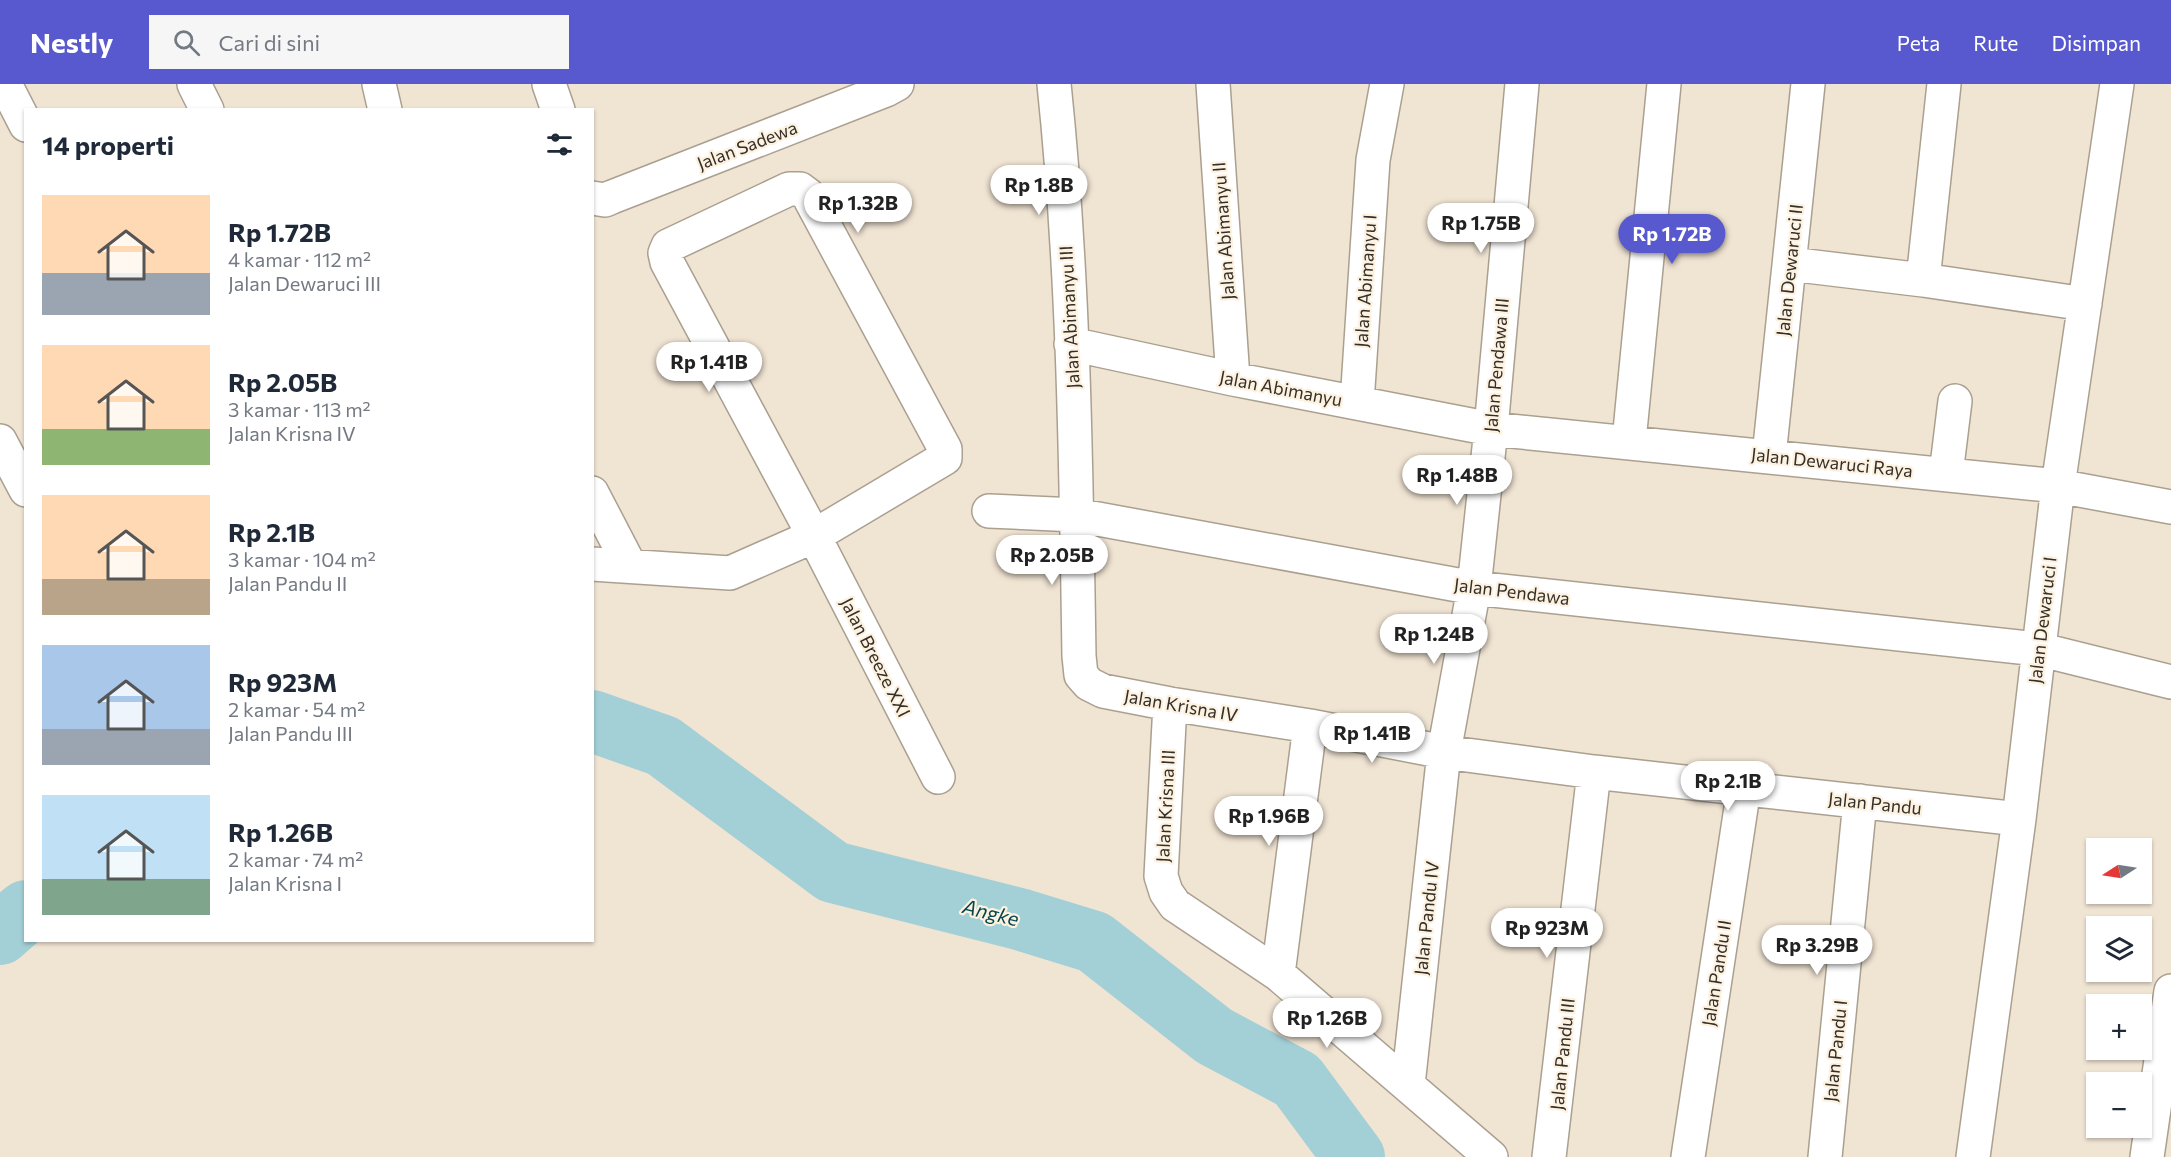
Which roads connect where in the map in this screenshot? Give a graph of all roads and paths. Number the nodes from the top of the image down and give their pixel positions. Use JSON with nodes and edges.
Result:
{"nodes":[{"id":1,"x":5,"y":84,"type":"edge"},
{"id":2,"x":194,"y":84,"type":"edge"},
{"id":3,"x":380,"y":84,"type":"edge"},
{"id":4,"x":549,"y":84,"type":"edge"},
{"id":5,"x":1054,"y":84,"type":"edge"},
{"id":6,"x":1213,"y":84,"type":"edge"},
{"id":7,"x":1363,"y":84,"type":"edge"},
{"id":8,"x":1387,"y":84,"type":"edge"},
{"id":9,"x":1522,"y":84,"type":"edge"},
{"id":10,"x":1664,"y":84,"type":"edge"},
{"id":11,"x":1808,"y":84,"type":"edge"},
{"id":12,"x":1944,"y":84,"type":"edge"},
{"id":13,"x":2117,"y":84,"type":"edge"},
{"id":14,"x":888,"y":86,"type":"edge"},
{"id":15,"x":206,"y":108,"type":"edge"},
{"id":16,"x":385,"y":108,"type":"edge"},
{"id":17,"x":557,"y":108,"type":"edge"},
{"id":18,"x":24,"y":121,"type":"edge"},
{"id":19,"x":1373,"y":160,"type":"junction"},
{"id":20,"x":594,"y":199,"type":"edge"},
{"id":21,"x":1790,"y":264,"type":"junction"},
{"id":22,"x":1923,"y":280,"type":"junction"},
{"id":23,"x":2085,"y":304,"type":"junction"},
{"id":24,"x":1071,"y":344,"type":"junction"},
{"id":25,"x":1233,"y":379,"type":"junction"},
{"id":26,"x":1955,"y":401,"type":"dead end"},
{"id":27,"x":1357,"y":403,"type":"junction"},
{"id":28,"x":1491,"y":429,"type":"junction"},
{"id":29,"x":0,"y":441,"type":"edge"},
{"id":30,"x":1629,"y":441,"type":"junction"},
{"id":31,"x":1769,"y":456,"type":"junction"},
{"id":32,"x":1946,"y":474,"type":"junction"},
{"id":33,"x":24,"y":486,"type":"edge"},
{"id":34,"x":2058,"y":486,"type":"junction"},
{"id":35,"x":594,"y":497,"type":"edge"},
{"id":36,"x":2171,"y":507,"type":"edge"},
{"id":37,"x":989,"y":511,"type":"dead end"},
{"id":38,"x":1076,"y":515,"type":"junction"},
{"id":39,"x":814,"y":536,"type":"junction"},
{"id":40,"x":594,"y":564,"type":"edge"},
{"id":41,"x":630,"y":566,"type":"junction"},
{"id":42,"x":1474,"y":588,"type":"junction"},
{"id":43,"x":2038,"y":649,"type":"junction"},
{"id":44,"x":2171,"y":682,"type":"edge"},
{"id":45,"x":1170,"y":704,"type":"junction"},
{"id":46,"x":1310,"y":726,"type":"junction"},
{"id":47,"x":1444,"y":752,"type":"junction"},
{"id":48,"x":1594,"y":772,"type":"junction"},
{"id":49,"x":938,"y":777,"type":"dead end"},
{"id":50,"x":1744,"y":788,"type":"junction"},
{"id":51,"x":1860,"y":801,"type":"junction"},
{"id":52,"x":2019,"y":819,"type":"junction"},
{"id":53,"x":1278,"y":974,"type":"junction"},
{"id":54,"x":2171,"y":991,"type":"edge"},
{"id":55,"x":1408,"y":1085,"type":"junction"},
{"id":56,"x":2156,"y":1140,"type":"edge"},
{"id":57,"x":1491,"y":1157,"type":"edge"},
{"id":58,"x":1549,"y":1157,"type":"edge"},
{"id":59,"x":1688,"y":1157,"type":"edge"},
{"id":60,"x":1825,"y":1157,"type":"edge"},
{"id":61,"x":1973,"y":1157,"type":"edge"}],
"edges":[{"from":1,"to":18,"type":"street"},
{"from":2,"to":15,"type":"street"},
{"from":3,"to":16,"type":"street"},
{"from":4,"to":17,"type":"street"},
{"from":5,"to":24,"type":"street","name":"Jalan Abimanyu III"},
{"from":6,"to":25,"type":"street","name":"Jalan Abimanyu II"},
{"from":7,"to":19,"type":"street","name":"Jalan Abimanyu I"},
{"from":8,"to":19,"type":"street","name":"Jalan Abimanyu I"},
{"from":9,"to":28,"type":"street","name":"Jalan Pendawa III"},
{"from":10,"to":30,"type":"street"},
{"from":11,"to":21,"type":"street","name":"Jalan Dewaruci II"},
{"from":12,"to":22,"type":"street"},
{"from":13,"to":23,"type":"street","name":"Jalan Dewaruci I"},
{"from":14,"to":20,"type":"street","name":"Jalan Sadewa"},
{"from":19,"to":27,"type":"street","name":"Jalan Abimanyu I"},
{"from":21,"to":22,"type":"street"},
{"from":21,"to":31,"type":"street","name":"Jalan Dewaruci II"},
{"from":22,"to":23,"type":"street"},
{"from":23,"to":34,"type":"street","name":"Jalan Dewaruci I"},
{"from":24,"to":25,"type":"street","name":"Jalan Abimanyu"},
{"from":24,"to":38,"type":"street","name":"Jalan Abimanyu III"},
{"from":25,"to":27,"type":"street","name":"Jalan Abimanyu"},
{"from":26,"to":32,"type":"street"},
{"from":27,"to":28,"type":"street","name":"Jalan Abimanyu"},
{"from":28,"to":30,"type":"street","name":"Jalan Dewaruci Raya"},
{"from":28,"to":42,"type":"street","name":"Jalan Pendawa III"},
{"from":29,"to":33,"type":"street"},
{"from":30,"to":31,"type":"street","name":"Jalan Dewaruci Raya"},
{"from":31,"to":32,"type":"street","name":"Jalan Dewaruci Raya"},
{"from":32,"to":34,"type":"street","name":"Jalan Dewaruci Raya"},
{"from":34,"to":36,"type":"street","name":"Jalan Dewaruci Raya"},
{"from":34,"to":43,"type":"street","name":"Jalan Dewaruci I"},
{"from":35,"to":41,"type":"street"},
{"from":37,"to":38,"type":"street","name":"Jalan Pendawa"},
{"from":38,"to":42,"type":"street","name":"Jalan Pendawa"},
{"from":38,"to":45,"type":"street","name":"Jalan Krisna IV"},
{"from":39,"to":39,"type":"street","name":"Jalan Breeze XXI"},
{"from":39,"to":41,"type":"street"},
{"from":39,"to":49,"type":"street","name":"Jalan Breeze XXI"},
{"from":40,"to":41,"type":"street"},
{"from":42,"to":43,"type":"street","name":"Jalan Pendawa"},
{"from":42,"to":47,"type":"street","name":"Jalan Pendawa III"},
{"from":43,"to":44,"type":"street","name":"Jalan Pendawa"},
{"from":43,"to":52,"type":"street","name":"Jalan Dewaruci I"},
{"from":45,"to":46,"type":"street","name":"Jalan Krisna IV"},
{"from":45,"to":53,"type":"street","name":"Jalan Krisna III"},
{"from":46,"to":47,"type":"street","name":"Jalan Krisna IV"},
{"from":46,"to":53,"type":"street"},
{"from":47,"to":48,"type":"street","name":"Jalan Pandu"},
{"from":47,"to":55,"type":"street","name":"Jalan Pandu IV"},
{"from":48,"to":50,"type":"street","name":"Jalan Pandu"},
{"from":48,"to":58,"type":"street","name":"Jalan Pandu III"},
{"from":50,"to":51,"type":"street","name":"Jalan Pandu"},
{"from":50,"to":59,"type":"street","name":"Jalan Pandu II"},
{"from":51,"to":52,"type":"street","name":"Jalan Pandu"},
{"from":51,"to":60,"type":"street","name":"Jalan Pandu I"},
{"from":52,"to":61,"type":"street","name":"Jalan Dewaruci I"},
{"from":53,"to":55,"type":"street"},
{"from":54,"to":56,"type":"street"},
{"from":55,"to":57,"type":"street"}]}
